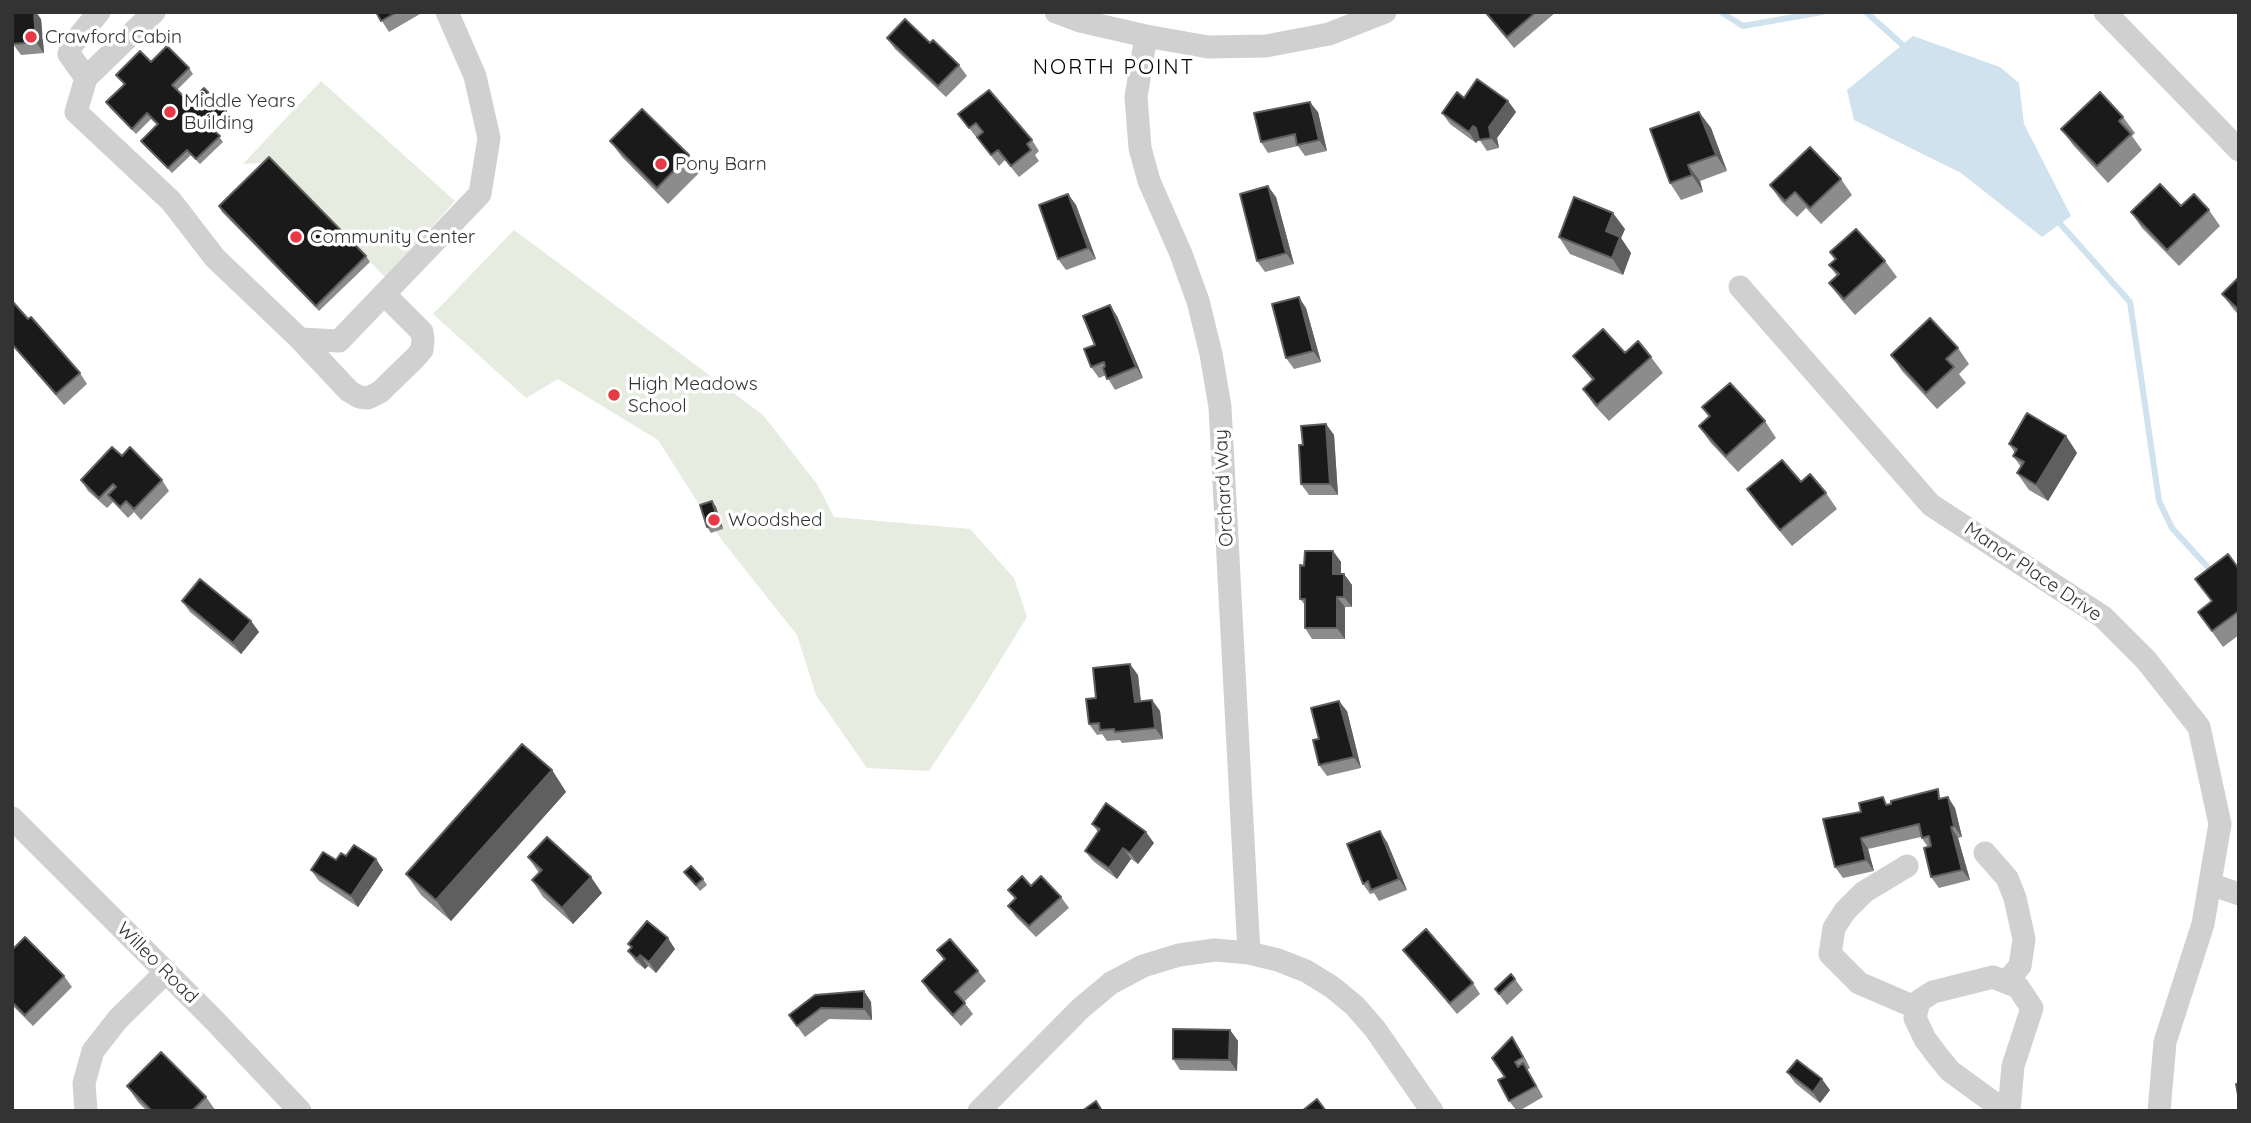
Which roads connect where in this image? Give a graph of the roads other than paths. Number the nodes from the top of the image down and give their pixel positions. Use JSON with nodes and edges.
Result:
{"nodes":[{"id":1,"x":99,"y":12,"type":"edge"},
{"id":2,"x":154,"y":12,"type":"edge"},
{"id":3,"x":447,"y":12,"type":"edge"},
{"id":4,"x":1056,"y":12,"type":"edge"},
{"id":5,"x":1385,"y":12,"type":"edge"},
{"id":6,"x":2105,"y":12,"type":"edge"},
{"id":7,"x":1146,"y":36,"type":"junction"},
{"id":8,"x":86,"y":78,"type":"junction"},
{"id":9,"x":2239,"y":150,"type":"edge"},
{"id":10,"x":1740,"y":286,"type":"dead end"},
{"id":11,"x":384,"y":294,"type":"junction"},
{"id":12,"x":300,"y":339,"type":"junction"},
{"id":13,"x":12,"y":818,"type":"edge"},
{"id":14,"x":1984,"y":853,"type":"dead end"},
{"id":15,"x":1907,"y":866,"type":"dead end"},
{"id":16,"x":2210,"y":884,"type":"junction"},
{"id":17,"x":2239,"y":894,"type":"edge"},
{"id":18,"x":1249,"y":953,"type":"junction"},
{"id":19,"x":166,"y":972,"type":"junction"},
{"id":20,"x":2006,"y":982,"type":"junction"},
{"id":21,"x":1917,"y":1007,"type":"junction"},
{"id":22,"x":86,"y":1111,"type":"edge"},
{"id":23,"x":300,"y":1111,"type":"edge"},
{"id":24,"x":979,"y":1111,"type":"edge"},
{"id":25,"x":1432,"y":1111,"type":"edge"},
{"id":26,"x":2007,"y":1111,"type":"edge"},
{"id":27,"x":2159,"y":1111,"type":"edge"}],
"edges":[{"from":1,"to":8,"type":"street"},
{"from":2,"to":8,"type":"street"},
{"from":3,"to":11,"type":"street"},
{"from":4,"to":7,"type":"street"},
{"from":5,"to":7,"type":"street"},
{"from":6,"to":9,"type":"street"},
{"from":7,"to":18,"type":"street","name":"Orchard Way"},
{"from":8,"to":12,"type":"street"},
{"from":10,"to":16,"type":"street","name":"Manor Place Drive"},
{"from":11,"to":12,"type":"street"},
{"from":11,"to":12,"type":"street"},
{"from":13,"to":19,"type":"street","name":"Willeo Road"},
{"from":14,"to":20,"type":"street"},
{"from":15,"to":21,"type":"street"},
{"from":16,"to":17,"type":"street"},
{"from":16,"to":27,"type":"street","name":"Manor Place Drive"},
{"from":18,"to":24,"type":"street"},
{"from":18,"to":25,"type":"street"},
{"from":19,"to":22,"type":"street"},
{"from":19,"to":23,"type":"street","name":"Willeo Road"},
{"from":20,"to":21,"type":"street"},
{"from":20,"to":26,"type":"street"},
{"from":21,"to":26,"type":"street"}]}
